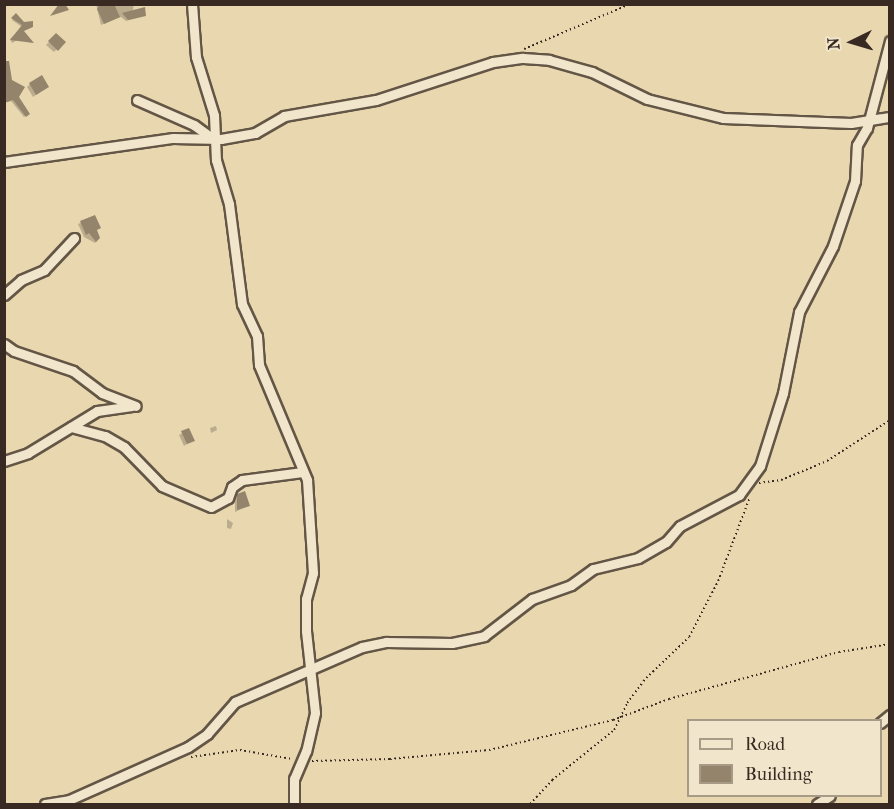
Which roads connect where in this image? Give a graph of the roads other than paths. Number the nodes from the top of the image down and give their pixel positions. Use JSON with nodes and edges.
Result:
{"nodes":[{"id":1,"x":192,"y":4,"type":"edge"},
{"id":2,"x":890,"y":41,"type":"edge"},
{"id":3,"x":137,"y":100,"type":"dead end"},
{"id":4,"x":890,"y":117,"type":"edge"},
{"id":5,"x":868,"y":121,"type":"junction"},
{"id":6,"x":215,"y":139,"type":"junction"},
{"id":7,"x":5,"y":163,"type":"edge"},
{"id":8,"x":74,"y":238,"type":"dead end"},
{"id":9,"x":4,"y":295,"type":"edge"},
{"id":10,"x":4,"y":344,"type":"edge"},
{"id":11,"x":71,"y":428,"type":"junction"},
{"id":12,"x":4,"y":461,"type":"edge"},
{"id":13,"x":302,"y":472,"type":"junction"},
{"id":14,"x":312,"y":669,"type":"junction"},
{"id":15,"x":45,"y":804,"type":"edge"},
{"id":16,"x":294,"y":804,"type":"edge"}],
"edges":[{"from":1,"to":6,"type":"street"},
{"from":2,"to":5,"type":"street"},
{"from":3,"to":6,"type":"street"},
{"from":4,"to":5,"type":"street"},
{"from":5,"to":6,"type":"street"},
{"from":5,"to":14,"type":"street"},
{"from":6,"to":7,"type":"street"},
{"from":6,"to":13,"type":"street"},
{"from":8,"to":9,"type":"street"},
{"from":10,"to":11,"type":"street"},
{"from":11,"to":12,"type":"street"},
{"from":11,"to":13,"type":"street"},
{"from":13,"to":14,"type":"street"},
{"from":14,"to":15,"type":"street"},
{"from":14,"to":16,"type":"street"}]}
